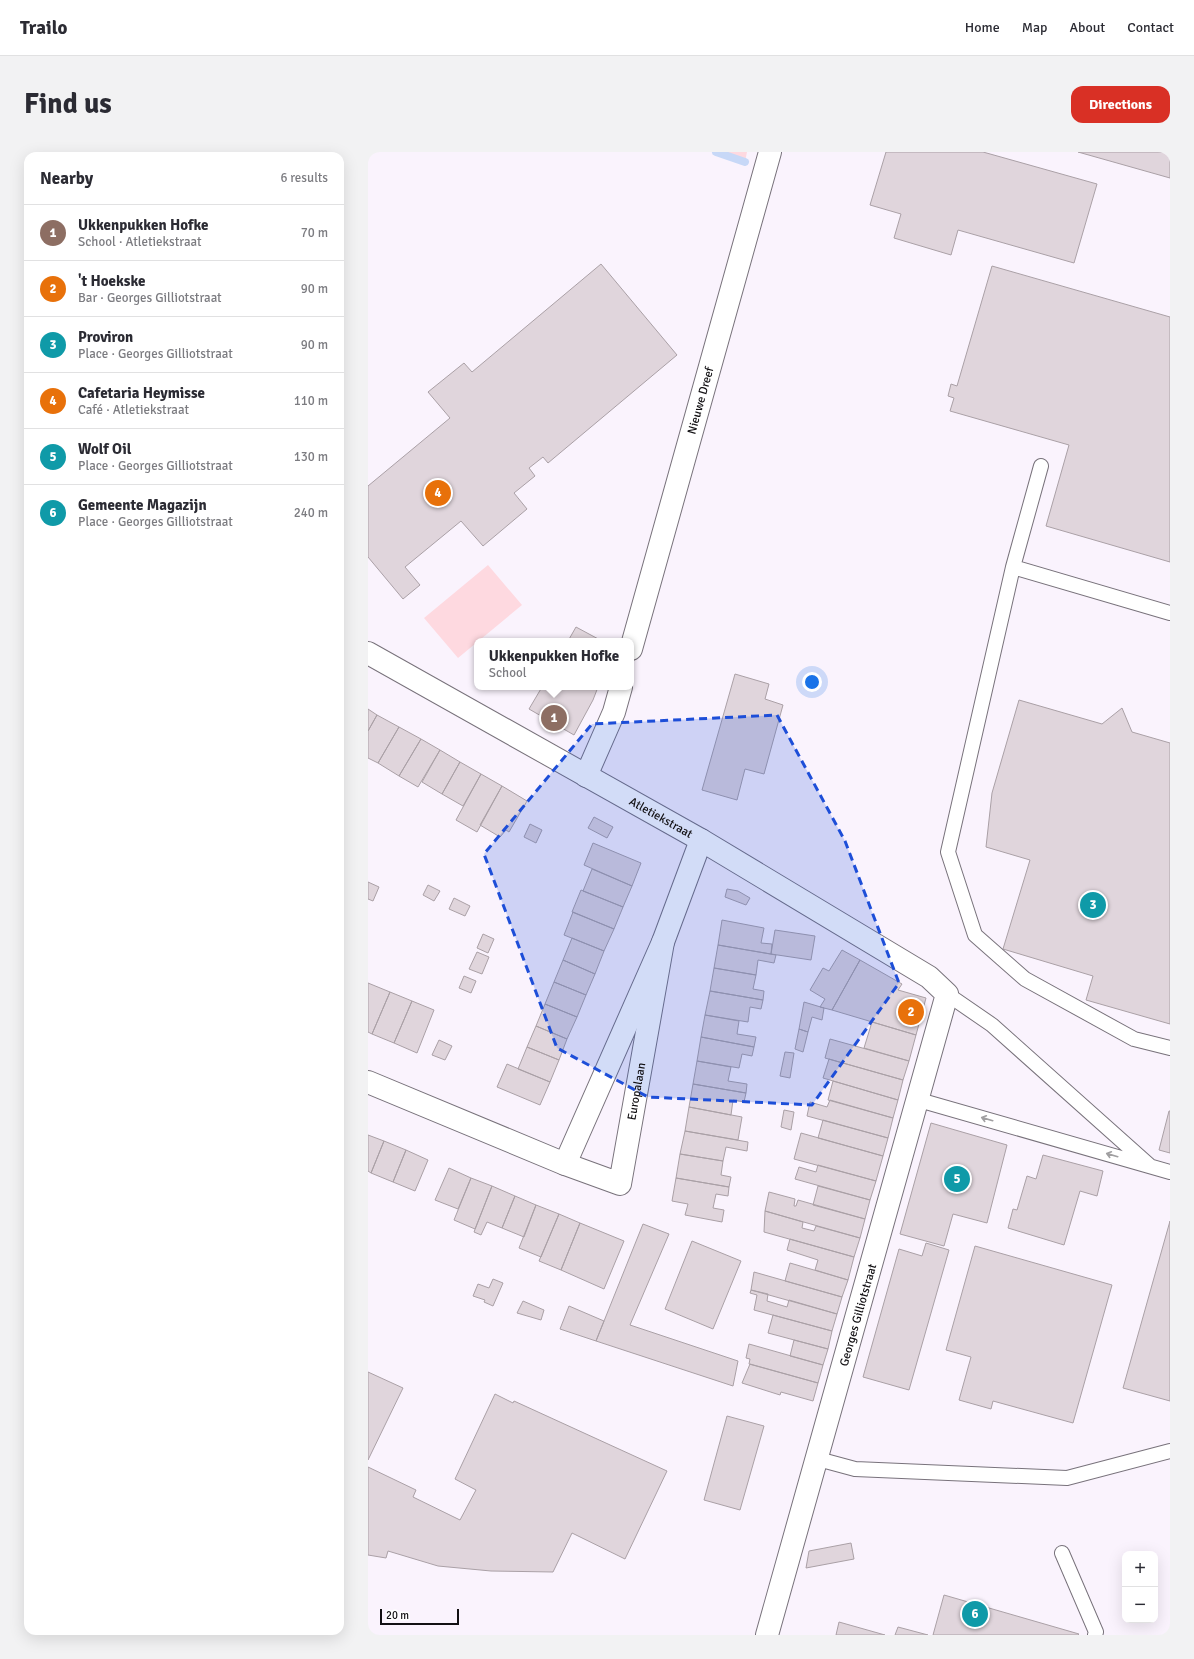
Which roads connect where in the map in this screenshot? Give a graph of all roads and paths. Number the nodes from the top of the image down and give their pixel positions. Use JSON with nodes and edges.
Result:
{"nodes":[{"id":1,"x":770,"y":152,"type":"edge"},
{"id":2,"x":1041,"y":466,"type":"dead end"},
{"id":3,"x":1013,"y":566,"type":"junction"},
{"id":4,"x":1170,"y":613,"type":"edge"},
{"id":5,"x":634,"y":639,"type":"edge"},
{"id":6,"x":368,"y":653,"type":"edge"},
{"id":7,"x":619,"y":690,"type":"edge"},
{"id":8,"x":586,"y":776,"type":"junction"},
{"id":9,"x":701,"y":840,"type":"junction"},
{"id":10,"x":663,"y":942,"type":"junction"},
{"id":11,"x":947,"y":994,"type":"junction"},
{"id":12,"x":1170,"y":1048,"type":"edge"},
{"id":13,"x":368,"y":1082,"type":"edge"},
{"id":14,"x":918,"y":1100,"type":"junction"},
{"id":15,"x":565,"y":1164,"type":"junction"},
{"id":16,"x":1150,"y":1166,"type":"junction"},
{"id":17,"x":1170,"y":1172,"type":"edge"},
{"id":18,"x":1170,"y":1451,"type":"edge"},
{"id":19,"x":818,"y":1459,"type":"junction"},
{"id":20,"x":1062,"y":1553,"type":"dead end"},
{"id":21,"x":767,"y":1635,"type":"edge"},
{"id":22,"x":1095,"y":1635,"type":"edge"}],
"edges":[{"from":1,"to":5,"type":"street","name":"Nieuwe Dreef"},
{"from":2,"to":3,"type":"lane"},
{"from":3,"to":4,"type":"lane"},
{"from":3,"to":12,"type":"lane"},
{"from":6,"to":8,"type":"street","name":"Atletiekstraat"},
{"from":7,"to":8,"type":"street"},
{"from":8,"to":9,"type":"street","name":"Atletiekstraat"},
{"from":9,"to":10,"type":"street","name":"Europalaan"},
{"from":9,"to":11,"type":"street","name":"Atletiekstraat"},
{"from":10,"to":15,"type":"street","name":"Europalaan"},
{"from":10,"to":15,"type":"street","name":"Europalaan"},
{"from":11,"to":14,"type":"street","name":"Georges Gilliotstraat"},
{"from":11,"to":16,"type":"lane"},
{"from":13,"to":15,"type":"street","name":"Europalaan"},
{"from":16,"to":14,"type":"lane","one_way":true},
{"from":14,"to":19,"type":"street","name":"Georges Gilliotstraat"},
{"from":16,"to":17,"type":"lane"},
{"from":18,"to":19,"type":"lane"},
{"from":19,"to":21,"type":"street","name":"Georges Gilliotstraat"},
{"from":20,"to":22,"type":"lane"}]}
